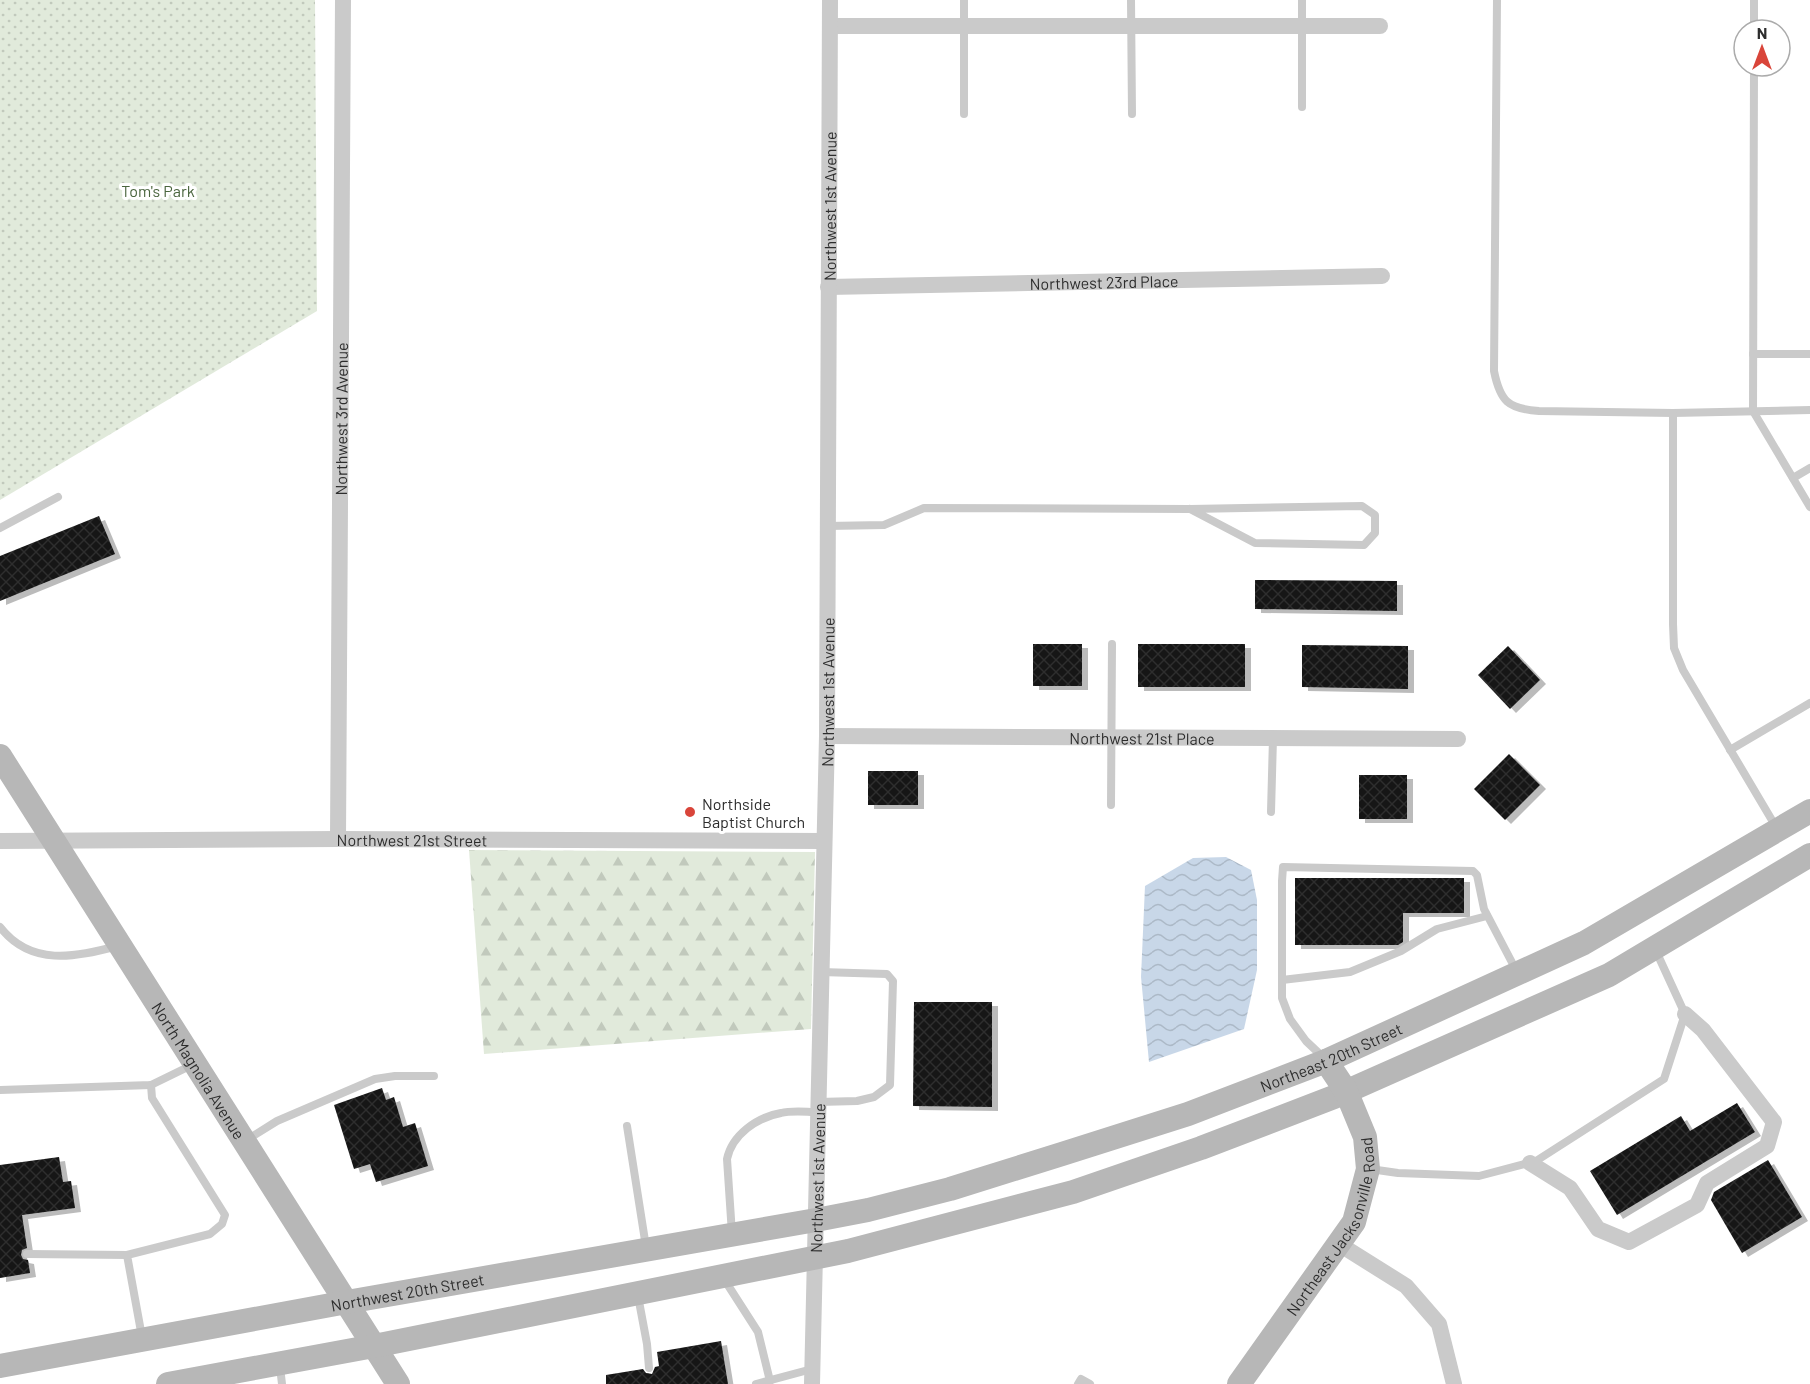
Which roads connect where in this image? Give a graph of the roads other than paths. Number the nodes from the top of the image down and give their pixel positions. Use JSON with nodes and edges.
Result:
{"nodes":[{"id":1,"x":343,"y":0,"type":"edge"},
{"id":2,"x":830,"y":0,"type":"edge"},
{"id":3,"x":964,"y":0,"type":"edge"},
{"id":4,"x":1131,"y":0,"type":"edge"},
{"id":5,"x":1302,"y":0,"type":"edge"},
{"id":6,"x":1497,"y":0,"type":"edge"},
{"id":7,"x":1754,"y":0,"type":"edge"},
{"id":8,"x":1754,"y":18,"type":"edge"},
{"id":9,"x":830,"y":26,"type":"junction"},
{"id":10,"x":963,"y":26,"type":"junction"},
{"id":11,"x":1131,"y":26,"type":"junction"},
{"id":12,"x":1302,"y":26,"type":"junction"},
{"id":13,"x":1380,"y":26,"type":"dead end"},
{"id":14,"x":1754,"y":78,"type":"edge"},
{"id":15,"x":1302,"y":107,"type":"dead end"},
{"id":16,"x":964,"y":114,"type":"dead end"},
{"id":17,"x":1132,"y":114,"type":"dead end"},
{"id":18,"x":1382,"y":276,"type":"dead end"},
{"id":19,"x":828,"y":287,"type":"junction"},
{"id":20,"x":1753,"y":354,"type":"junction"},
{"id":21,"x":1810,"y":354,"type":"edge"},
{"id":22,"x":1810,"y":410,"type":"edge"},
{"id":23,"x":1753,"y":411,"type":"junction"},
{"id":24,"x":1673,"y":413,"type":"junction"},
{"id":25,"x":1810,"y":468,"type":"edge"},
{"id":26,"x":1793,"y":478,"type":"junction"},
{"id":27,"x":57,"y":497,"type":"dead end"},
{"id":28,"x":1810,"y":507,"type":"edge"},
{"id":29,"x":1190,"y":509,"type":"junction"},
{"id":30,"x":827,"y":526,"type":"junction"},
{"id":31,"x":0,"y":528,"type":"edge"},
{"id":32,"x":1112,"y":644,"type":"dead end"},
{"id":33,"x":1810,"y":703,"type":"edge"},
{"id":34,"x":826,"y":736,"type":"junction"},
{"id":35,"x":1111,"y":737,"type":"junction"},
{"id":36,"x":1273,"y":738,"type":"junction"},
{"id":37,"x":1458,"y":739,"type":"dead end"},
{"id":38,"x":1730,"y":750,"type":"junction"},
{"id":39,"x":0,"y":756,"type":"edge"},
{"id":40,"x":1111,"y":805,"type":"dead end"},
{"id":41,"x":1810,"y":811,"type":"edge"},
{"id":42,"x":1271,"y":812,"type":"dead end"},
{"id":43,"x":1778,"y":830,"type":"junction"},
{"id":44,"x":338,"y":839,"type":"junction"},
{"id":45,"x":0,"y":841,"type":"edge"},
{"id":46,"x":53,"y":841,"type":"junction"},
{"id":47,"x":824,"y":842,"type":"junction"},
{"id":48,"x":1810,"y":855,"type":"edge"},
{"id":49,"x":1487,"y":915,"type":"junction"},
{"id":50,"x":0,"y":927,"type":"edge"},
{"id":51,"x":120,"y":946,"type":"junction"},
{"id":52,"x":1654,"y":948,"type":"junction"},
{"id":53,"x":821,"y":972,"type":"junction"},
{"id":54,"x":1518,"y":974,"type":"junction"},
{"id":55,"x":1282,"y":980,"type":"junction"},
{"id":56,"x":1685,"y":1014,"type":"junction"},
{"id":57,"x":1326,"y":1060,"type":"junction"},
{"id":58,"x":195,"y":1063,"type":"junction"},
{"id":59,"x":434,"y":1076,"type":"dead end"},
{"id":60,"x":151,"y":1085,"type":"junction"},
{"id":61,"x":0,"y":1090,"type":"edge"},
{"id":62,"x":1346,"y":1091,"type":"junction"},
{"id":63,"x":818,"y":1107,"type":"junction"},
{"id":64,"x":627,"y":1126,"type":"dead end"},
{"id":65,"x":245,"y":1142,"type":"junction"},
{"id":66,"x":1530,"y":1163,"type":"junction"},
{"id":67,"x":1368,"y":1169,"type":"junction"},
{"id":68,"x":816,"y":1220,"type":"junction"},
{"id":69,"x":732,"y":1234,"type":"junction"},
{"id":70,"x":1339,"y":1244,"type":"junction"},
{"id":71,"x":646,"y":1249,"type":"junction"},
{"id":72,"x":27,"y":1254,"type":"dead end"},
{"id":73,"x":127,"y":1255,"type":"junction"},
{"id":74,"x":814,"y":1257,"type":"junction"},
{"id":75,"x":722,"y":1276,"type":"junction"},
{"id":76,"x":637,"y":1293,"type":"junction"},
{"id":77,"x":347,"y":1302,"type":"junction"},
{"id":78,"x":142,"y":1339,"type":"junction"},
{"id":79,"x":374,"y":1346,"type":"junction"},
{"id":80,"x":0,"y":1366,"type":"edge"},
{"id":81,"x":649,"y":1368,"type":"dead end"},
{"id":82,"x":281,"y":1374,"type":"edge"},
{"id":83,"x":812,"y":1377,"type":"edge"},
{"id":84,"x":202,"y":1381,"type":"edge"},
{"id":85,"x":770,"y":1381,"type":"junction"},
{"id":86,"x":168,"y":1384,"type":"edge"},
{"id":87,"x":398,"y":1384,"type":"edge"},
{"id":88,"x":756,"y":1384,"type":"edge"},
{"id":89,"x":1078,"y":1384,"type":"edge"},
{"id":90,"x":1090,"y":1384,"type":"edge"},
{"id":91,"x":1239,"y":1384,"type":"edge"},
{"id":92,"x":1454,"y":1384,"type":"edge"}],
"edges":[{"from":1,"to":44,"type":"street","name":"Northwest 3rd Avenue"},
{"from":2,"to":9,"type":"street","name":"Northwest 1st Avenue"},
{"from":3,"to":10,"type":"lane"},
{"from":4,"to":11,"type":"lane"},
{"from":5,"to":12,"type":"lane"},
{"from":6,"to":24,"type":"lane"},
{"from":7,"to":8,"type":"lane"},
{"from":9,"to":10,"type":"street"},
{"from":9,"to":19,"type":"street","name":"Northwest 1st Avenue"},
{"from":10,"to":11,"type":"street"},
{"from":10,"to":16,"type":"lane"},
{"from":11,"to":12,"type":"street"},
{"from":11,"to":17,"type":"lane"},
{"from":12,"to":13,"type":"street"},
{"from":12,"to":15,"type":"lane"},
{"from":14,"to":20,"type":"lane"},
{"from":18,"to":19,"type":"street","name":"Northwest 23rd Place"},
{"from":19,"to":30,"type":"street","name":"Northwest 1st Avenue"},
{"from":20,"to":21,"type":"lane"},
{"from":20,"to":23,"type":"lane"},
{"from":22,"to":23,"type":"lane"},
{"from":23,"to":24,"type":"lane"},
{"from":23,"to":26,"type":"lane"},
{"from":24,"to":38,"type":"lane"},
{"from":25,"to":26,"type":"lane"},
{"from":26,"to":28,"type":"lane"},
{"from":27,"to":31,"type":"lane"},
{"from":29,"to":29,"type":"lane"},
{"from":29,"to":30,"type":"lane"},
{"from":30,"to":34,"type":"street","name":"Northwest 1st Avenue"},
{"from":32,"to":35,"type":"lane"},
{"from":33,"to":38,"type":"lane"},
{"from":34,"to":35,"type":"street","name":"Northwest 21st Place"},
{"from":34,"to":47,"type":"street","name":"Northwest 1st Avenue"},
{"from":35,"to":36,"type":"street","name":"Northwest 21st Place"},
{"from":35,"to":40,"type":"lane"},
{"from":36,"to":37,"type":"street","name":"Northwest 21st Place"},
{"from":36,"to":42,"type":"lane"},
{"from":38,"to":43,"type":"lane"},
{"from":39,"to":46,"type":"main road","name":"North Magnolia Avenue"},
{"from":41,"to":43,"type":"main road","name":"Northeast 20th Street"},
{"from":43,"to":54,"type":"main road","name":"Northeast 20th Street"},
{"from":44,"to":46,"type":"street","name":"Northwest 21st Street"},
{"from":44,"to":47,"type":"street","name":"Northwest 21st Street"},
{"from":45,"to":46,"type":"street","name":"Northwest 21st Street"},
{"from":46,"to":51,"type":"main road","name":"North Magnolia Avenue"},
{"from":47,"to":53,"type":"street","name":"Northwest 1st Avenue"},
{"from":48,"to":52,"type":"main road"},
{"from":49,"to":54,"type":"lane"},
{"from":49,"to":55,"type":"lane"},
{"from":49,"to":55,"type":"lane"},
{"from":50,"to":51,"type":"lane"},
{"from":51,"to":58,"type":"main road","name":"North Magnolia Avenue"},
{"from":52,"to":56,"type":"lane"},
{"from":52,"to":62,"type":"main road"},
{"from":53,"to":63,"type":"street","name":"Northwest 1st Avenue"},
{"from":53,"to":63,"type":"lane"},
{"from":54,"to":57,"type":"main road","name":"Northeast 20th Street"},
{"from":55,"to":57,"type":"lane"},
{"from":56,"to":66,"type":"lane"},
{"from":56,"to":66,"type":"street"},
{"from":57,"to":62,"type":"main road","name":"Northeast Jacksonville Road"},
{"from":57,"to":68,"type":"main road","name":"Northeast 20th Street"},
{"from":58,"to":60,"type":"lane"},
{"from":58,"to":65,"type":"main road","name":"North Magnolia Avenue"},
{"from":59,"to":65,"type":"lane"},
{"from":60,"to":61,"type":"lane"},
{"from":60,"to":73,"type":"lane"},
{"from":62,"to":67,"type":"main road","name":"Northeast Jacksonville Road"},
{"from":62,"to":74,"type":"main road"},
{"from":63,"to":68,"type":"street","name":"Northwest 1st Avenue"},
{"from":63,"to":69,"type":"lane"},
{"from":64,"to":71,"type":"lane"},
{"from":65,"to":77,"type":"main road","name":"North Magnolia Avenue"},
{"from":66,"to":67,"type":"lane"},
{"from":67,"to":70,"type":"main road","name":"Northeast Jacksonville Road"},
{"from":68,"to":69,"type":"main road","name":"Northwest 20th Street"},
{"from":68,"to":74,"type":"street","name":"Northwest 1st Avenue"},
{"from":69,"to":71,"type":"main road","name":"Northwest 20th Street"},
{"from":70,"to":91,"type":"main road","name":"Northeast Jacksonville Road"},
{"from":70,"to":92,"type":"street"},
{"from":71,"to":77,"type":"main road","name":"Northwest 20th Street"},
{"from":72,"to":73,"type":"lane"},
{"from":73,"to":78,"type":"lane"},
{"from":74,"to":75,"type":"main road"},
{"from":74,"to":83,"type":"street","name":"Northwest 1st Avenue"},
{"from":75,"to":76,"type":"main road"},
{"from":75,"to":85,"type":"lane"},
{"from":76,"to":79,"type":"main road"},
{"from":76,"to":81,"type":"lane"},
{"from":77,"to":78,"type":"main road","name":"Northwest 20th Street"},
{"from":77,"to":79,"type":"main road","name":"North Magnolia Avenue"},
{"from":78,"to":80,"type":"main road","name":"Northwest 20th Street"},
{"from":79,"to":82,"type":"main road"},
{"from":79,"to":87,"type":"main road","name":"North Magnolia Avenue"},
{"from":82,"to":84,"type":"main road"},
{"from":83,"to":85,"type":"lane"},
{"from":84,"to":86,"type":"main road"},
{"from":85,"to":88,"type":"lane"},
{"from":89,"to":90,"type":"lane"}]}
